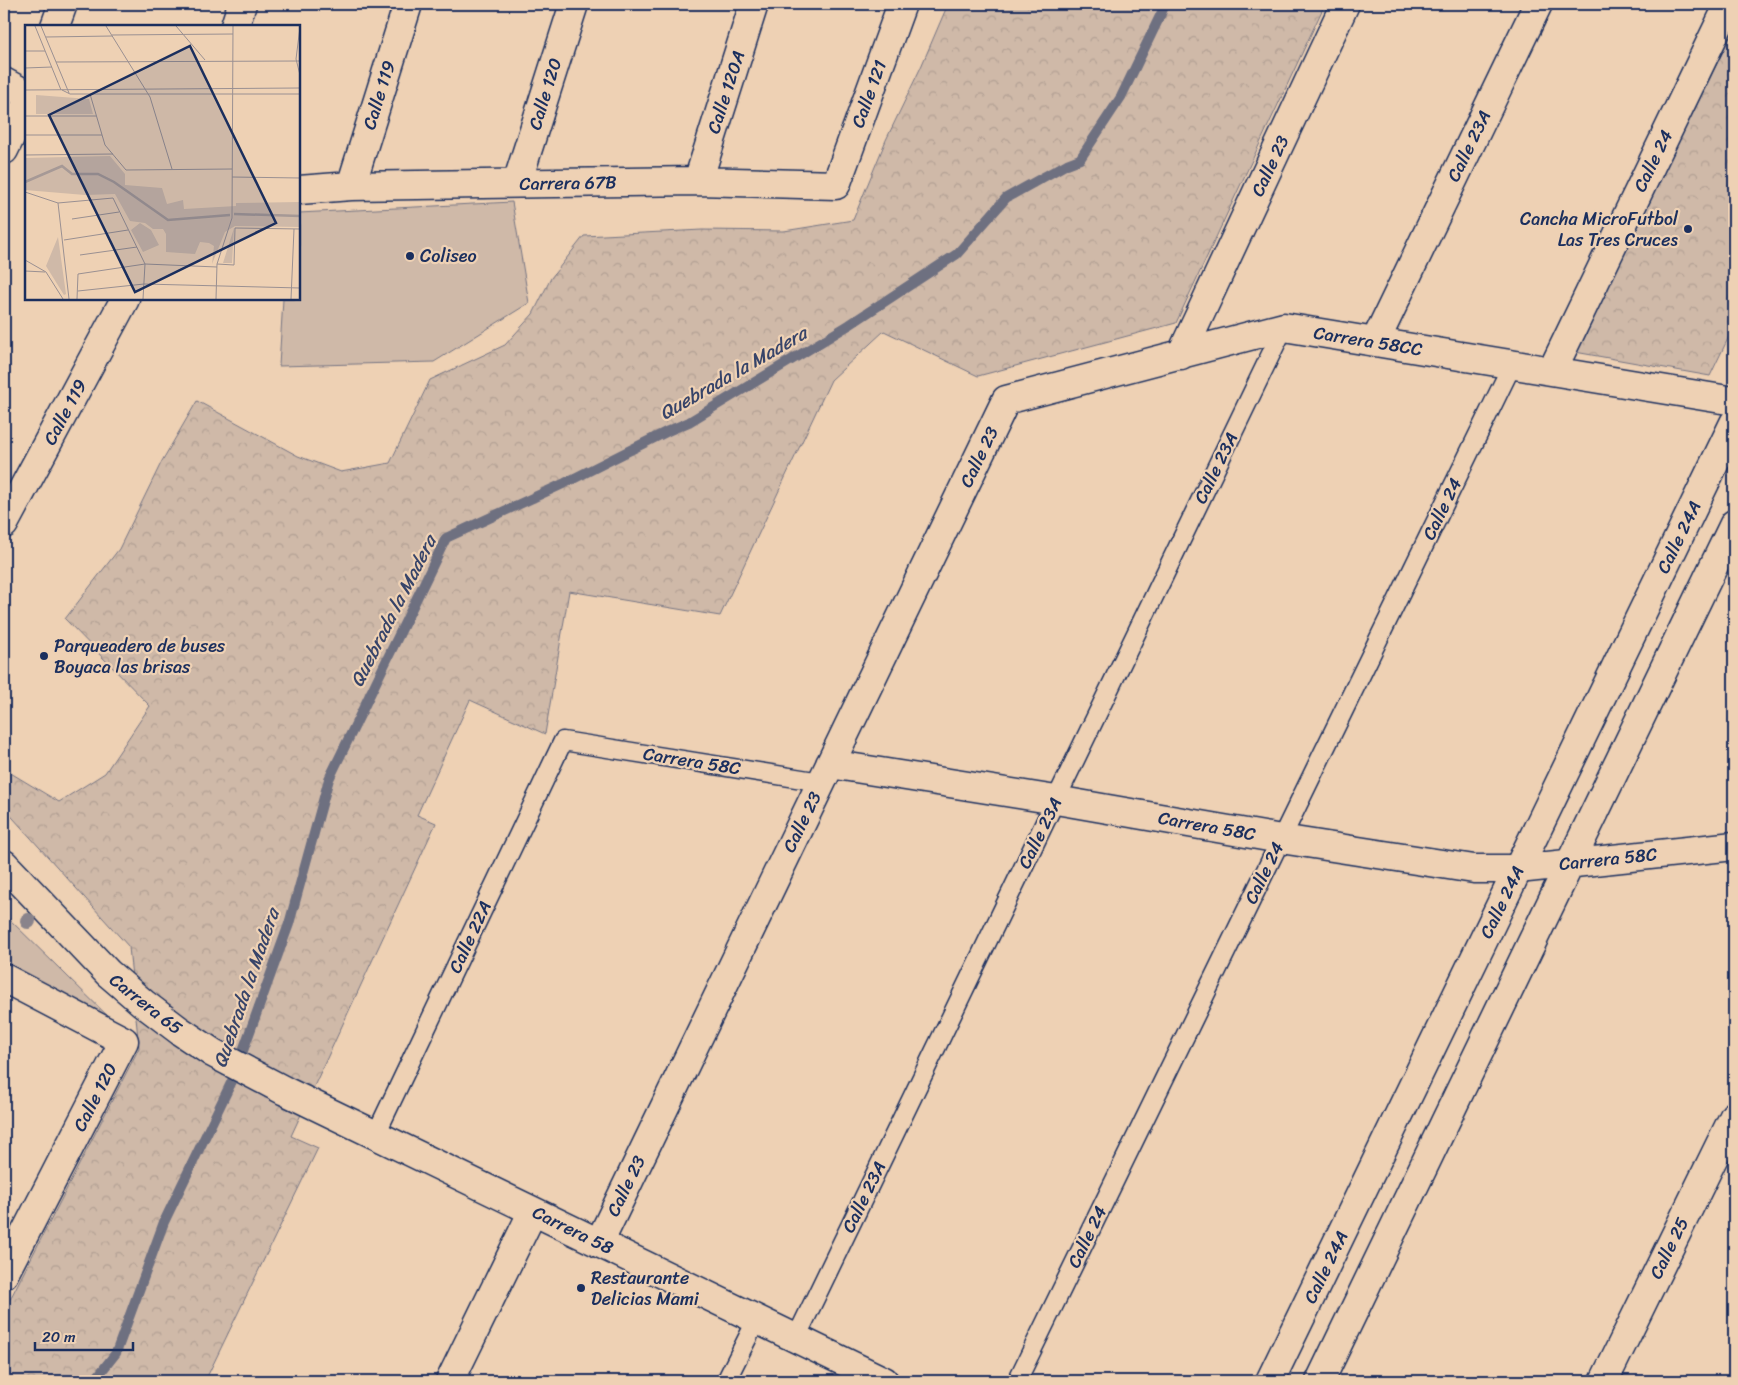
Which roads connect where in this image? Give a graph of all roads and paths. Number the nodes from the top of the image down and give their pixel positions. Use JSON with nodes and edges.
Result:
{"nodes":[{"id":1,"x":63,"y":4,"type":"edge"},
{"id":2,"x":242,"y":4,"type":"edge"},
{"id":3,"x":408,"y":4,"type":"edge"},
{"id":4,"x":574,"y":4,"type":"edge"},
{"id":5,"x":754,"y":4,"type":"edge"},
{"id":6,"x":902,"y":4,"type":"edge"},
{"id":7,"x":1346,"y":4,"type":"edge"},
{"id":8,"x":1538,"y":4,"type":"edge"},
{"id":9,"x":1729,"y":4,"type":"edge"},
{"id":10,"x":55,"y":25,"type":"edge"},
{"id":11,"x":235,"y":25,"type":"edge"},
{"id":12,"x":4,"y":82,"type":"edge"},
{"id":13,"x":25,"y":93,"type":"edge"},
{"id":14,"x":25,"y":107,"type":"edge"},
{"id":15,"x":4,"y":150,"type":"edge"},
{"id":16,"x":698,"y":181,"type":"junction"},
{"id":17,"x":517,"y":183,"type":"junction"},
{"id":18,"x":836,"y":185,"type":"joint"},
{"id":19,"x":351,"y":186,"type":"junction"},
{"id":20,"x":300,"y":190,"type":"edge"},
{"id":21,"x":124,"y":300,"type":"edge"},
{"id":22,"x":1284,"y":327,"type":"junction"},
{"id":23,"x":1374,"y":342,"type":"junction"},
{"id":24,"x":1181,"y":355,"type":"junction"},
{"id":25,"x":1512,"y":365,"type":"junction"},
{"id":26,"x":1552,"y":371,"type":"junction"},
{"id":27,"x":1006,"y":400,"type":"joint"},
{"id":28,"x":1734,"y":401,"type":"edge"},
{"id":29,"x":1734,"y":423,"type":"edge"},
{"id":30,"x":4,"y":524,"type":"edge"},
{"id":31,"x":1734,"y":524,"type":"edge"},
{"id":32,"x":563,"y":741,"type":"joint"},
{"id":33,"x":826,"y":773,"type":"junction"},
{"id":34,"x":1056,"y":800,"type":"junction"},
{"id":35,"x":1281,"y":839,"type":"junction"},
{"id":36,"x":1734,"y":846,"type":"edge"},
{"id":37,"x":1570,"y":863,"type":"junction"},
{"id":38,"x":4,"y":864,"type":"edge"},
{"id":39,"x":1518,"y":869,"type":"junction"},
{"id":40,"x":4,"y":978,"type":"edge"},
{"id":41,"x":317,"y":1105,"type":"joint"},
{"id":42,"x":1734,"y":1116,"type":"edge"},
{"id":43,"x":376,"y":1134,"type":"junction"},
{"id":44,"x":534,"y":1211,"type":"junction"},
{"id":45,"x":599,"y":1243,"type":"junction"},
{"id":46,"x":4,"y":1274,"type":"edge"},
{"id":47,"x":757,"y":1319,"type":"junction"},
{"id":48,"x":796,"y":1338,"type":"junction"},
{"id":49,"x":450,"y":1381,"type":"edge"},
{"id":50,"x":726,"y":1381,"type":"edge"},
{"id":51,"x":884,"y":1381,"type":"edge"},
{"id":52,"x":1017,"y":1381,"type":"edge"},
{"id":53,"x":1270,"y":1381,"type":"edge"},
{"id":54,"x":1320,"y":1381,"type":"edge"},
{"id":55,"x":1604,"y":1381,"type":"edge"}],
"edges":[{"from":1,"to":10,"type":"street"},
{"from":2,"to":11,"type":"street"},
{"from":3,"to":19,"type":"street","name":"Calle 119"},
{"from":4,"to":17,"type":"street","name":"Calle 120"},
{"from":5,"to":16,"type":"street","name":"Calle 120A"},
{"from":6,"to":18,"type":"street","name":"Calle 121"},
{"from":7,"to":24,"type":"street","name":"Calle 23"},
{"from":8,"to":23,"type":"street","name":"Calle 23A"},
{"from":9,"to":26,"type":"street","name":"Calle 24"},
{"from":12,"to":13,"type":"street"},
{"from":14,"to":15,"type":"street"},
{"from":16,"to":17,"type":"street","name":"Carrera 67B"},
{"from":16,"to":18,"type":"street","name":"Carrera 67B"},
{"from":17,"to":19,"type":"street","name":"Carrera 67B"},
{"from":19,"to":20,"type":"street","name":"Carrera 67B"},
{"from":21,"to":30,"type":"street","name":"Calle 119"},
{"from":22,"to":23,"type":"street","name":"Carrera 58CC"},
{"from":22,"to":24,"type":"street","name":"Carrera 58CC"},
{"from":22,"to":34,"type":"lane","name":"Calle 23A"},
{"from":23,"to":25,"type":"street","name":"Carrera 58CC"},
{"from":24,"to":27,"type":"street","name":"Carrera 58CC"},
{"from":25,"to":26,"type":"street","name":"Carrera 58CC"},
{"from":25,"to":35,"type":"lane","name":"Calle 24"},
{"from":26,"to":28,"type":"street","name":"Carrera 58CC"},
{"from":27,"to":33,"type":"street","name":"Calle 23"},
{"from":29,"to":39,"type":"street","name":"Calle 24A"},
{"from":31,"to":37,"type":"street"},
{"from":32,"to":33,"type":"lane","name":"Carrera 58C"},
{"from":32,"to":43,"type":"lane","name":"Calle 22A"},
{"from":33,"to":34,"type":"street","name":"Carrera 58C"},
{"from":33,"to":45,"type":"street","name":"Calle 23"},
{"from":34,"to":35,"type":"street","name":"Carrera 58C"},
{"from":34,"to":48,"type":"lane","name":"Calle 23A"},
{"from":35,"to":39,"type":"street","name":"Carrera 58C"},
{"from":35,"to":52,"type":"lane","name":"Calle 24"},
{"from":36,"to":37,"type":"street","name":"Carrera 58C"},
{"from":37,"to":39,"type":"street","name":"Carrera 58C"},
{"from":37,"to":54,"type":"street"},
{"from":38,"to":41,"type":"street","name":"Carrera 65"},
{"from":39,"to":53,"type":"street","name":"Calle 24A"},
{"from":40,"to":46,"type":"street","name":"Calle 120"},
{"from":41,"to":43,"type":"street","name":"Carrera 58"},
{"from":42,"to":55,"type":"street","name":"Calle 25"},
{"from":43,"to":44,"type":"street","name":"Carrera 58"},
{"from":44,"to":45,"type":"street","name":"Carrera 58"},
{"from":44,"to":49,"type":"street"},
{"from":45,"to":47,"type":"street","name":"Carrera 58"},
{"from":47,"to":48,"type":"street","name":"Carrera 58"},
{"from":47,"to":50,"type":"lane"},
{"from":48,"to":51,"type":"street","name":"Carrera 58"}]}
